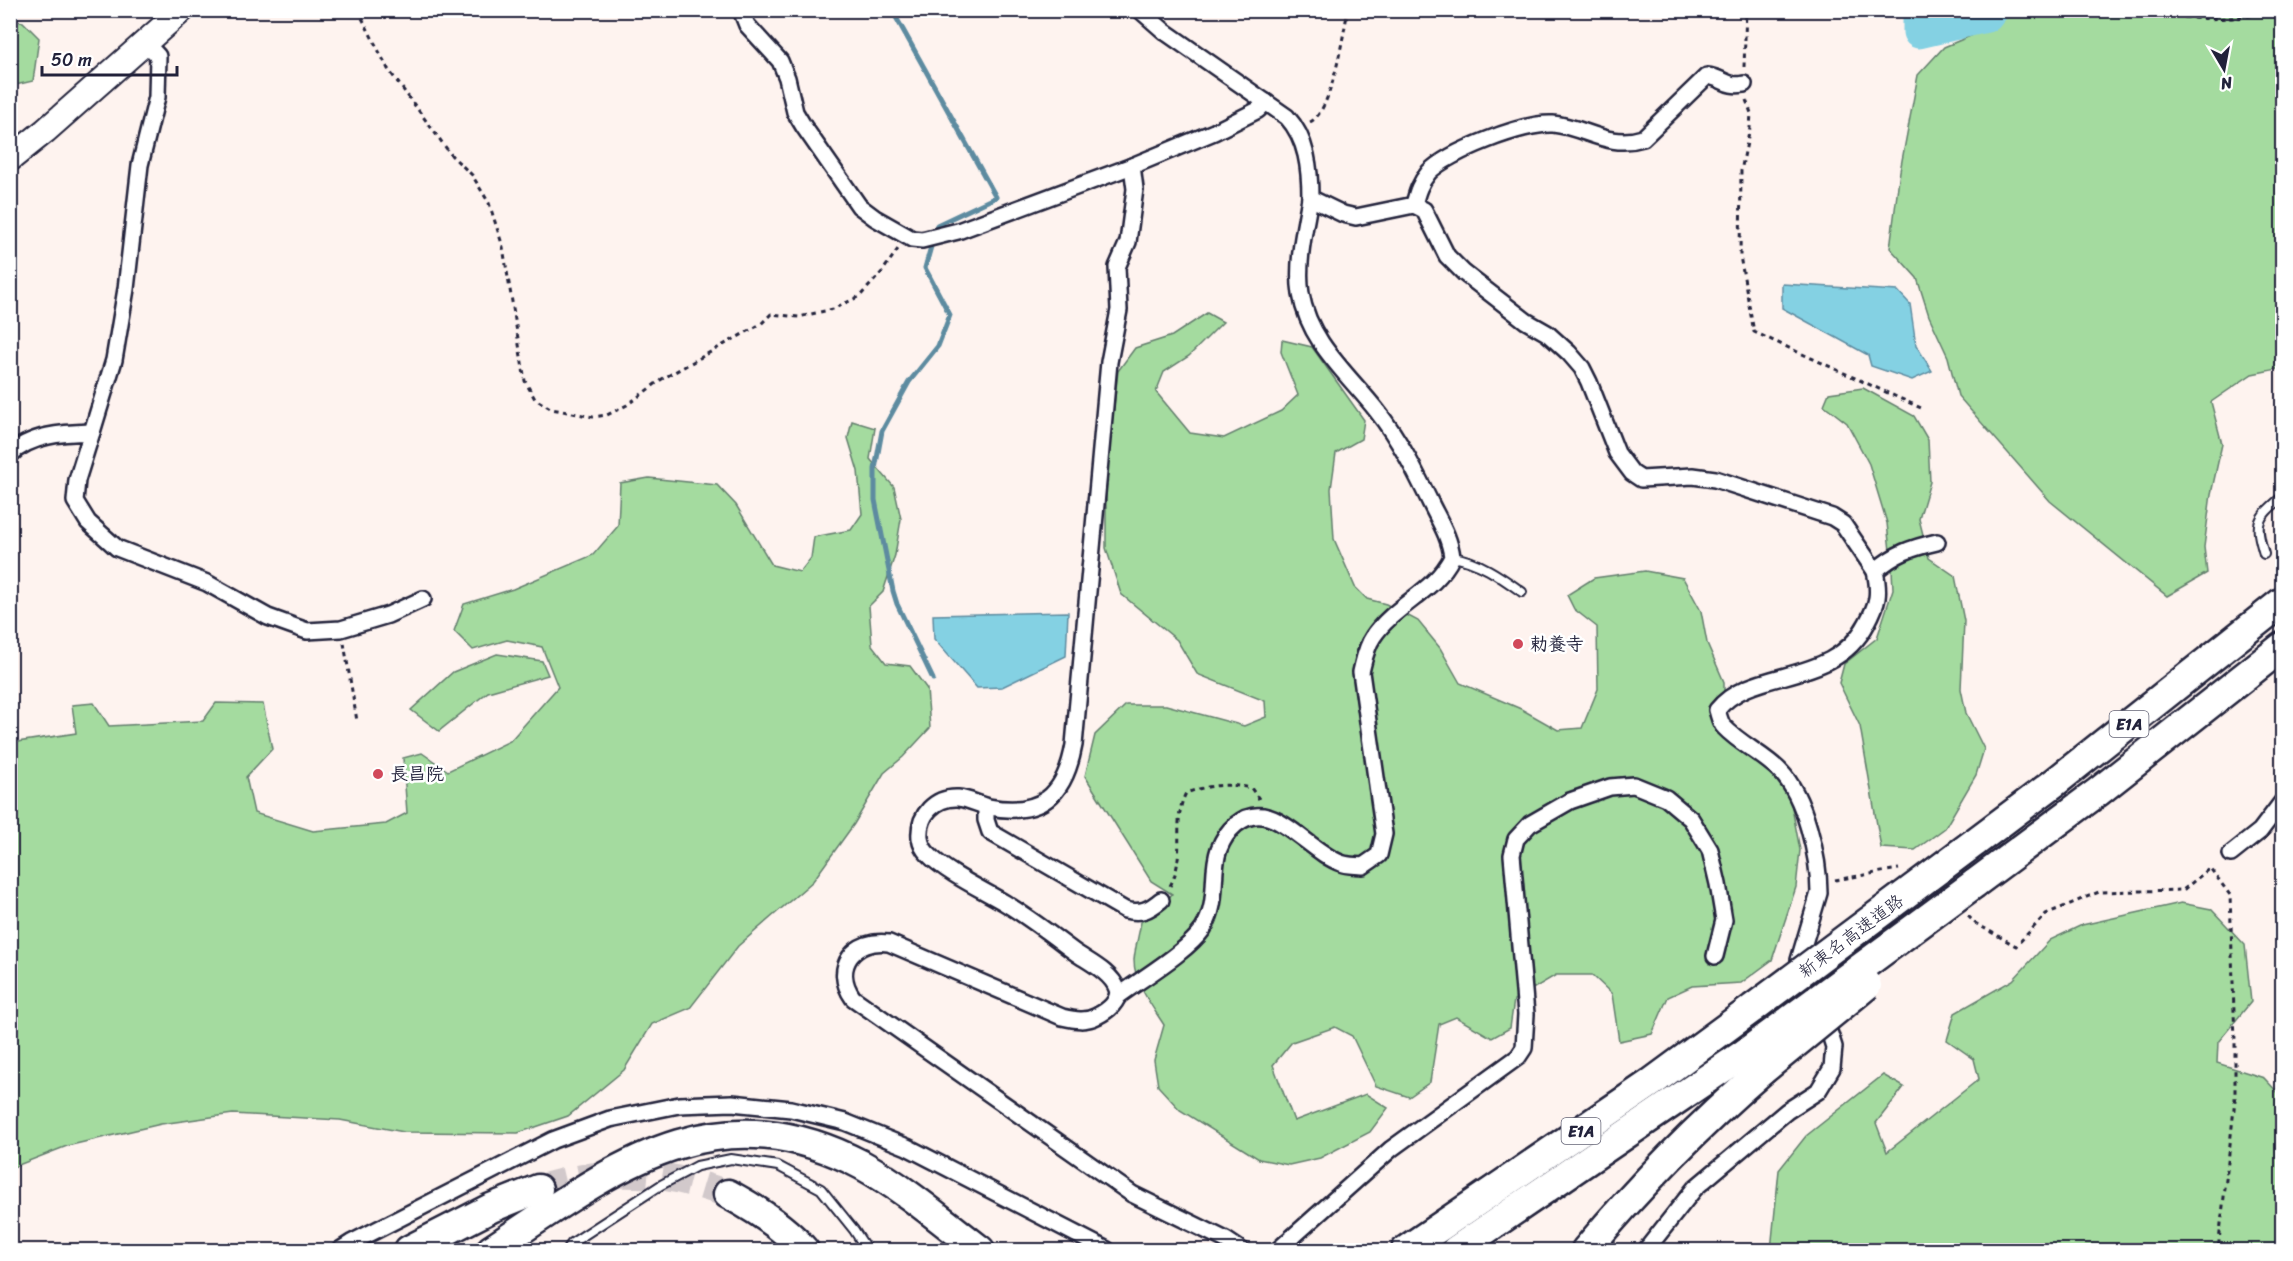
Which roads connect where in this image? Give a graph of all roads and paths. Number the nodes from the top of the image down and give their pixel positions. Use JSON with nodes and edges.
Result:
{"nodes":[{"id":1,"x":182,"y":10,"type":"edge"},
{"id":2,"x":358,"y":10,"type":"edge"},
{"id":3,"x":741,"y":10,"type":"edge"},
{"id":4,"x":1140,"y":10,"type":"edge"},
{"id":5,"x":1348,"y":10,"type":"edge"},
{"id":6,"x":1746,"y":10,"type":"edge"},
{"id":7,"x":2149,"y":10,"type":"edge"},
{"id":8,"x":2272,"y":10,"type":"edge"},
{"id":9,"x":146,"y":43,"type":"junction"},
{"id":10,"x":1744,"y":84,"type":"junction"},
{"id":11,"x":1266,"y":102,"type":"junction"},
{"id":12,"x":1297,"y":128,"type":"junction"},
{"id":13,"x":10,"y":159,"type":"edge"},
{"id":14,"x":1132,"y":166,"type":"junction"},
{"id":15,"x":1310,"y":198,"type":"junction"},
{"id":16,"x":1414,"y":205,"type":"junction"},
{"id":17,"x":917,"y":240,"type":"junction"},
{"id":18,"x":1921,"y":408,"type":"dead end"},
{"id":19,"x":92,"y":432,"type":"junction"},
{"id":20,"x":10,"y":455,"type":"edge"},
{"id":21,"x":2283,"y":497,"type":"edge"},
{"id":22,"x":1937,"y":542,"type":"dead end"},
{"id":23,"x":2264,"y":554,"type":"dead end"},
{"id":24,"x":1452,"y":557,"type":"junction"},
{"id":25,"x":1875,"y":571,"type":"junction"},
{"id":26,"x":1522,"y":592,"type":"dead end"},
{"id":27,"x":423,"y":599,"type":"dead end"},
{"id":28,"x":2283,"y":602,"type":"edge"},
{"id":29,"x":341,"y":630,"type":"junction"},
{"id":30,"x":2283,"y":647,"type":"edge"},
{"id":31,"x":357,"y":721,"type":"dead end"},
{"id":32,"x":2283,"y":802,"type":"edge"},
{"id":33,"x":986,"y":807,"type":"junction"},
{"id":34,"x":1262,"y":816,"type":"junction"},
{"id":35,"x":2231,"y":854,"type":"dead end"},
{"id":36,"x":1901,"y":868,"type":"dead end"},
{"id":37,"x":1819,"y":882,"type":"junction"},
{"id":38,"x":1973,"y":897,"type":"junction"},
{"id":39,"x":1161,"y":900,"type":"joint"},
{"id":40,"x":1714,"y":956,"type":"dead end"},
{"id":41,"x":1117,"y":997,"type":"junction"},
{"id":42,"x":1755,"y":1060,"type":"junction"},
{"id":43,"x":538,"y":1189,"type":"tunnel mouth"},
{"id":44,"x":728,"y":1194,"type":"tunnel mouth"},
{"id":45,"x":14,"y":1221,"type":"dead end"},
{"id":46,"x":10,"y":1229,"type":"edge"},
{"id":47,"x":340,"y":1251,"type":"edge"},
{"id":48,"x":409,"y":1251,"type":"edge"},
{"id":49,"x":491,"y":1251,"type":"edge"},
{"id":50,"x":567,"y":1251,"type":"edge"},
{"id":51,"x":804,"y":1251,"type":"edge"},
{"id":52,"x":867,"y":1251,"type":"edge"},
{"id":53,"x":980,"y":1251,"type":"edge"},
{"id":54,"x":1107,"y":1251,"type":"edge"},
{"id":55,"x":1241,"y":1251,"type":"edge"},
{"id":56,"x":1278,"y":1251,"type":"edge"},
{"id":57,"x":1406,"y":1251,"type":"edge"},
{"id":58,"x":1456,"y":1251,"type":"edge"},
{"id":59,"x":1586,"y":1251,"type":"edge"},
{"id":60,"x":1646,"y":1251,"type":"edge"},
{"id":61,"x":2218,"y":1251,"type":"edge"}],
"edges":[{"from":1,"to":9,"type":"main road"},
{"from":2,"to":17,"type":"path"},
{"from":3,"to":17,"type":"street"},
{"from":4,"to":11,"type":"street"},
{"from":5,"to":12,"type":"path"},
{"from":6,"to":10,"type":"path"},
{"from":7,"to":8,"type":"path"},
{"from":9,"to":13,"type":"main road"},
{"from":9,"to":19,"type":"street"},
{"from":10,"to":16,"type":"street"},
{"from":10,"to":18,"type":"path"},
{"from":11,"to":12,"type":"street"},
{"from":11,"to":14,"type":"street"},
{"from":12,"to":15,"type":"street"},
{"from":14,"to":17,"type":"street"},
{"from":14,"to":33,"type":"street"},
{"from":15,"to":16,"type":"street"},
{"from":15,"to":24,"type":"street"},
{"from":16,"to":25,"type":"street"},
{"from":19,"to":20,"type":"street"},
{"from":19,"to":29,"type":"street"},
{"from":21,"to":23,"type":"lane"},
{"from":22,"to":25,"type":"street"},
{"from":24,"to":26,"type":"lane"},
{"from":24,"to":34,"type":"street"},
{"from":25,"to":37,"type":"street"},
{"from":27,"to":29,"type":"street"},
{"from":28,"to":57,"type":"highway","name":"新東名高速道路","number":"E1A","bridge":true},
{"from":29,"to":31,"type":"path"},
{"from":30,"to":38,"type":"highway","number":"E1A"},
{"from":32,"to":35,"type":"street"},
{"from":33,"to":39,"type":"street"},
{"from":33,"to":41,"type":"street"},
{"from":34,"to":39,"type":"path"},
{"from":34,"to":41,"type":"street"},
{"from":36,"to":37,"type":"path"},
{"from":37,"to":60,"type":"street"},
{"from":38,"to":42,"type":"highway","bridge":true},
{"from":38,"to":61,"type":"path"},
{"from":40,"to":56,"type":"street"},
{"from":41,"to":55,"type":"street"},
{"from":42,"to":58,"type":"highway","number":"E1A"},
{"from":42,"to":59,"type":"highway"},
{"from":43,"to":48,"type":"highway"},
{"from":44,"to":51,"type":"highway"},
{"from":45,"to":46,"type":"path"},
{"from":47,"to":54,"type":"street"},
{"from":49,"to":53,"type":"highway"},
{"from":50,"to":52,"type":"lane"}]}
